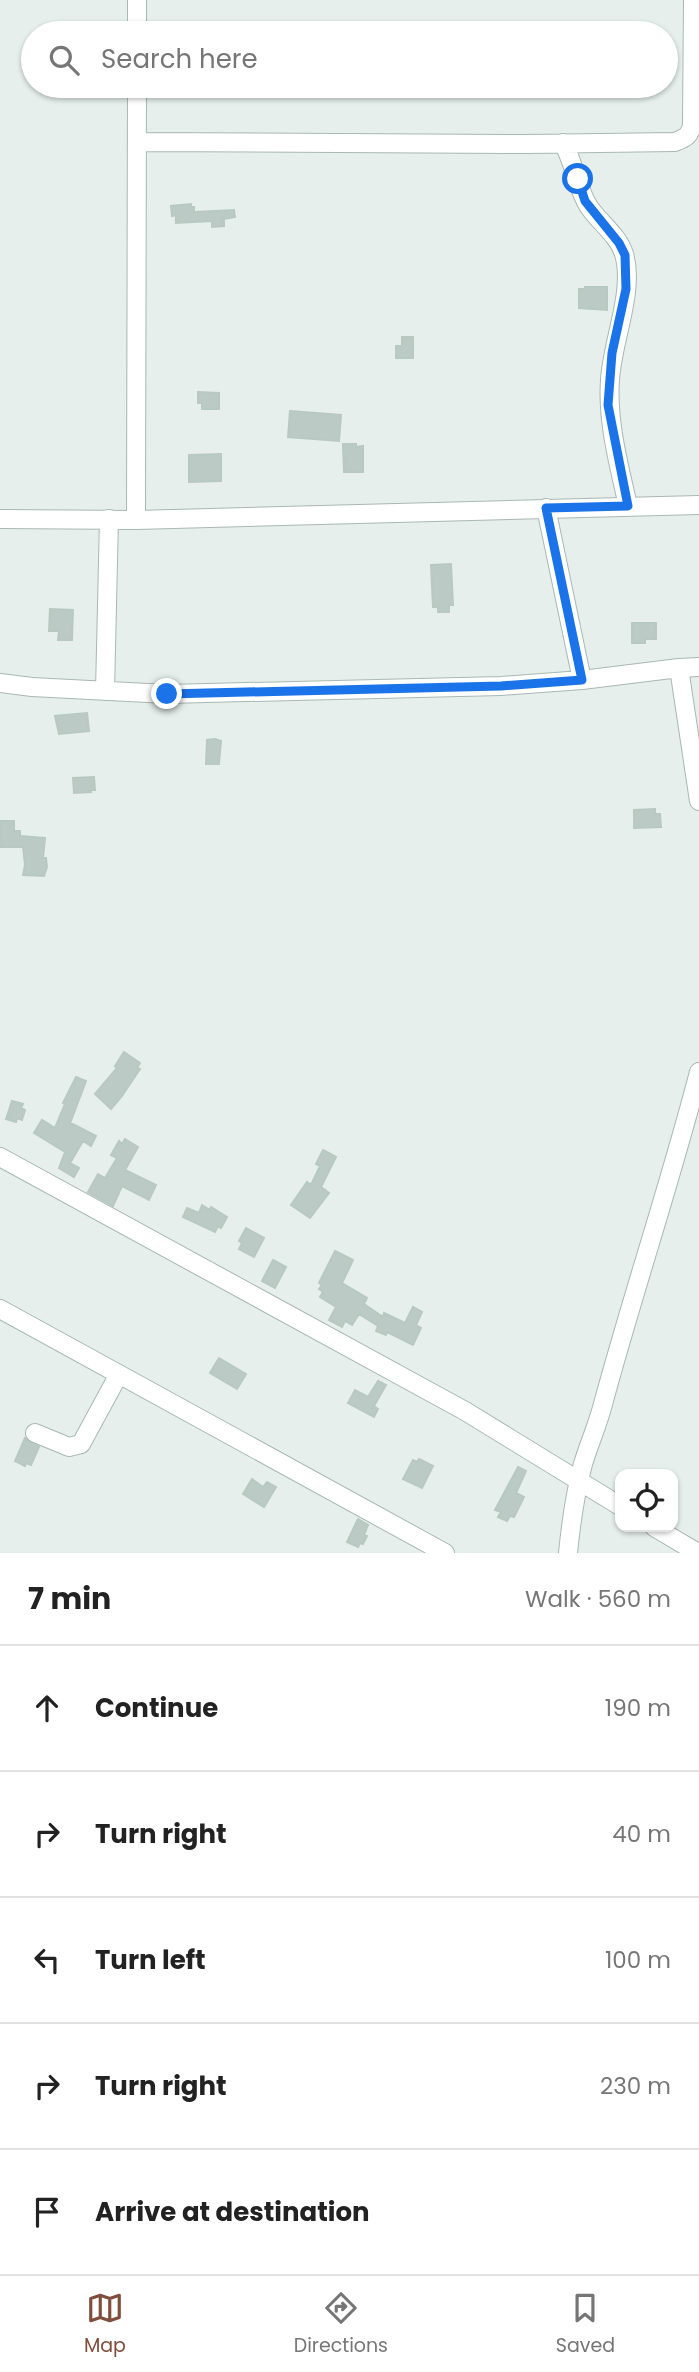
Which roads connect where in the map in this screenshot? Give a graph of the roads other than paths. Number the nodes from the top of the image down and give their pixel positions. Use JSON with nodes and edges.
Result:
{"nodes":[{"id":1,"x":137,"y":0,"type":"edge"},
{"id":2,"x":693,"y":0,"type":"edge"},
{"id":3,"x":137,"y":21,"type":"edge"},
{"id":4,"x":137,"y":98,"type":"edge"},
{"id":5,"x":137,"y":142,"type":"junction"},
{"id":6,"x":563,"y":143,"type":"junction"},
{"id":7,"x":699,"y":505,"type":"edge"},
{"id":8,"x":628,"y":506,"type":"junction"},
{"id":9,"x":546,"y":508,"type":"junction"},
{"id":10,"x":0,"y":519,"type":"edge"},
{"id":11,"x":109,"y":520,"type":"junction"},
{"id":12,"x":136,"y":520,"type":"junction"},
{"id":13,"x":699,"y":667,"type":"edge"},
{"id":14,"x":679,"y":668,"type":"junction"},
{"id":15,"x":582,"y":680,"type":"junction"},
{"id":16,"x":0,"y":683,"type":"edge"},
{"id":17,"x":105,"y":691,"type":"junction"},
{"id":18,"x":699,"y":802,"type":"edge"},
{"id":19,"x":699,"y":1072,"type":"edge"},
{"id":20,"x":0,"y":1157,"type":"edge"},
{"id":21,"x":0,"y":1309,"type":"edge"},
{"id":22,"x":119,"y":1374,"type":"junction"},
{"id":23,"x":35,"y":1433,"type":"dead end"},
{"id":24,"x":579,"y":1481,"type":"junction"},
{"id":25,"x":615,"y":1503,"type":"edge"},
{"id":26,"x":661,"y":1532,"type":"edge"},
{"id":27,"x":415,"y":1546,"type":"edge"},
{"id":28,"x":688,"y":1550,"type":"edge"},
{"id":29,"x":445,"y":1553,"type":"edge"},
{"id":30,"x":568,"y":1553,"type":"edge"}],
"edges":[{"from":1,"to":3,"type":"street"},
{"from":2,"to":6,"type":"street"},
{"from":4,"to":5,"type":"street"},
{"from":5,"to":6,"type":"street"},
{"from":5,"to":12,"type":"street"},
{"from":6,"to":8,"type":"street"},
{"from":7,"to":8,"type":"street"},
{"from":8,"to":9,"type":"street"},
{"from":9,"to":12,"type":"street"},
{"from":9,"to":15,"type":"street"},
{"from":10,"to":11,"type":"street"},
{"from":11,"to":12,"type":"street"},
{"from":11,"to":17,"type":"street"},
{"from":13,"to":14,"type":"street"},
{"from":14,"to":15,"type":"street"},
{"from":14,"to":18,"type":"street"},
{"from":15,"to":17,"type":"street"},
{"from":16,"to":17,"type":"street"},
{"from":19,"to":24,"type":"street"},
{"from":20,"to":24,"type":"street"},
{"from":21,"to":22,"type":"street"},
{"from":22,"to":23,"type":"street"},
{"from":22,"to":27,"type":"street"},
{"from":24,"to":25,"type":"street"},
{"from":24,"to":30,"type":"street"},
{"from":26,"to":28,"type":"street"},
{"from":27,"to":29,"type":"street"}]}
